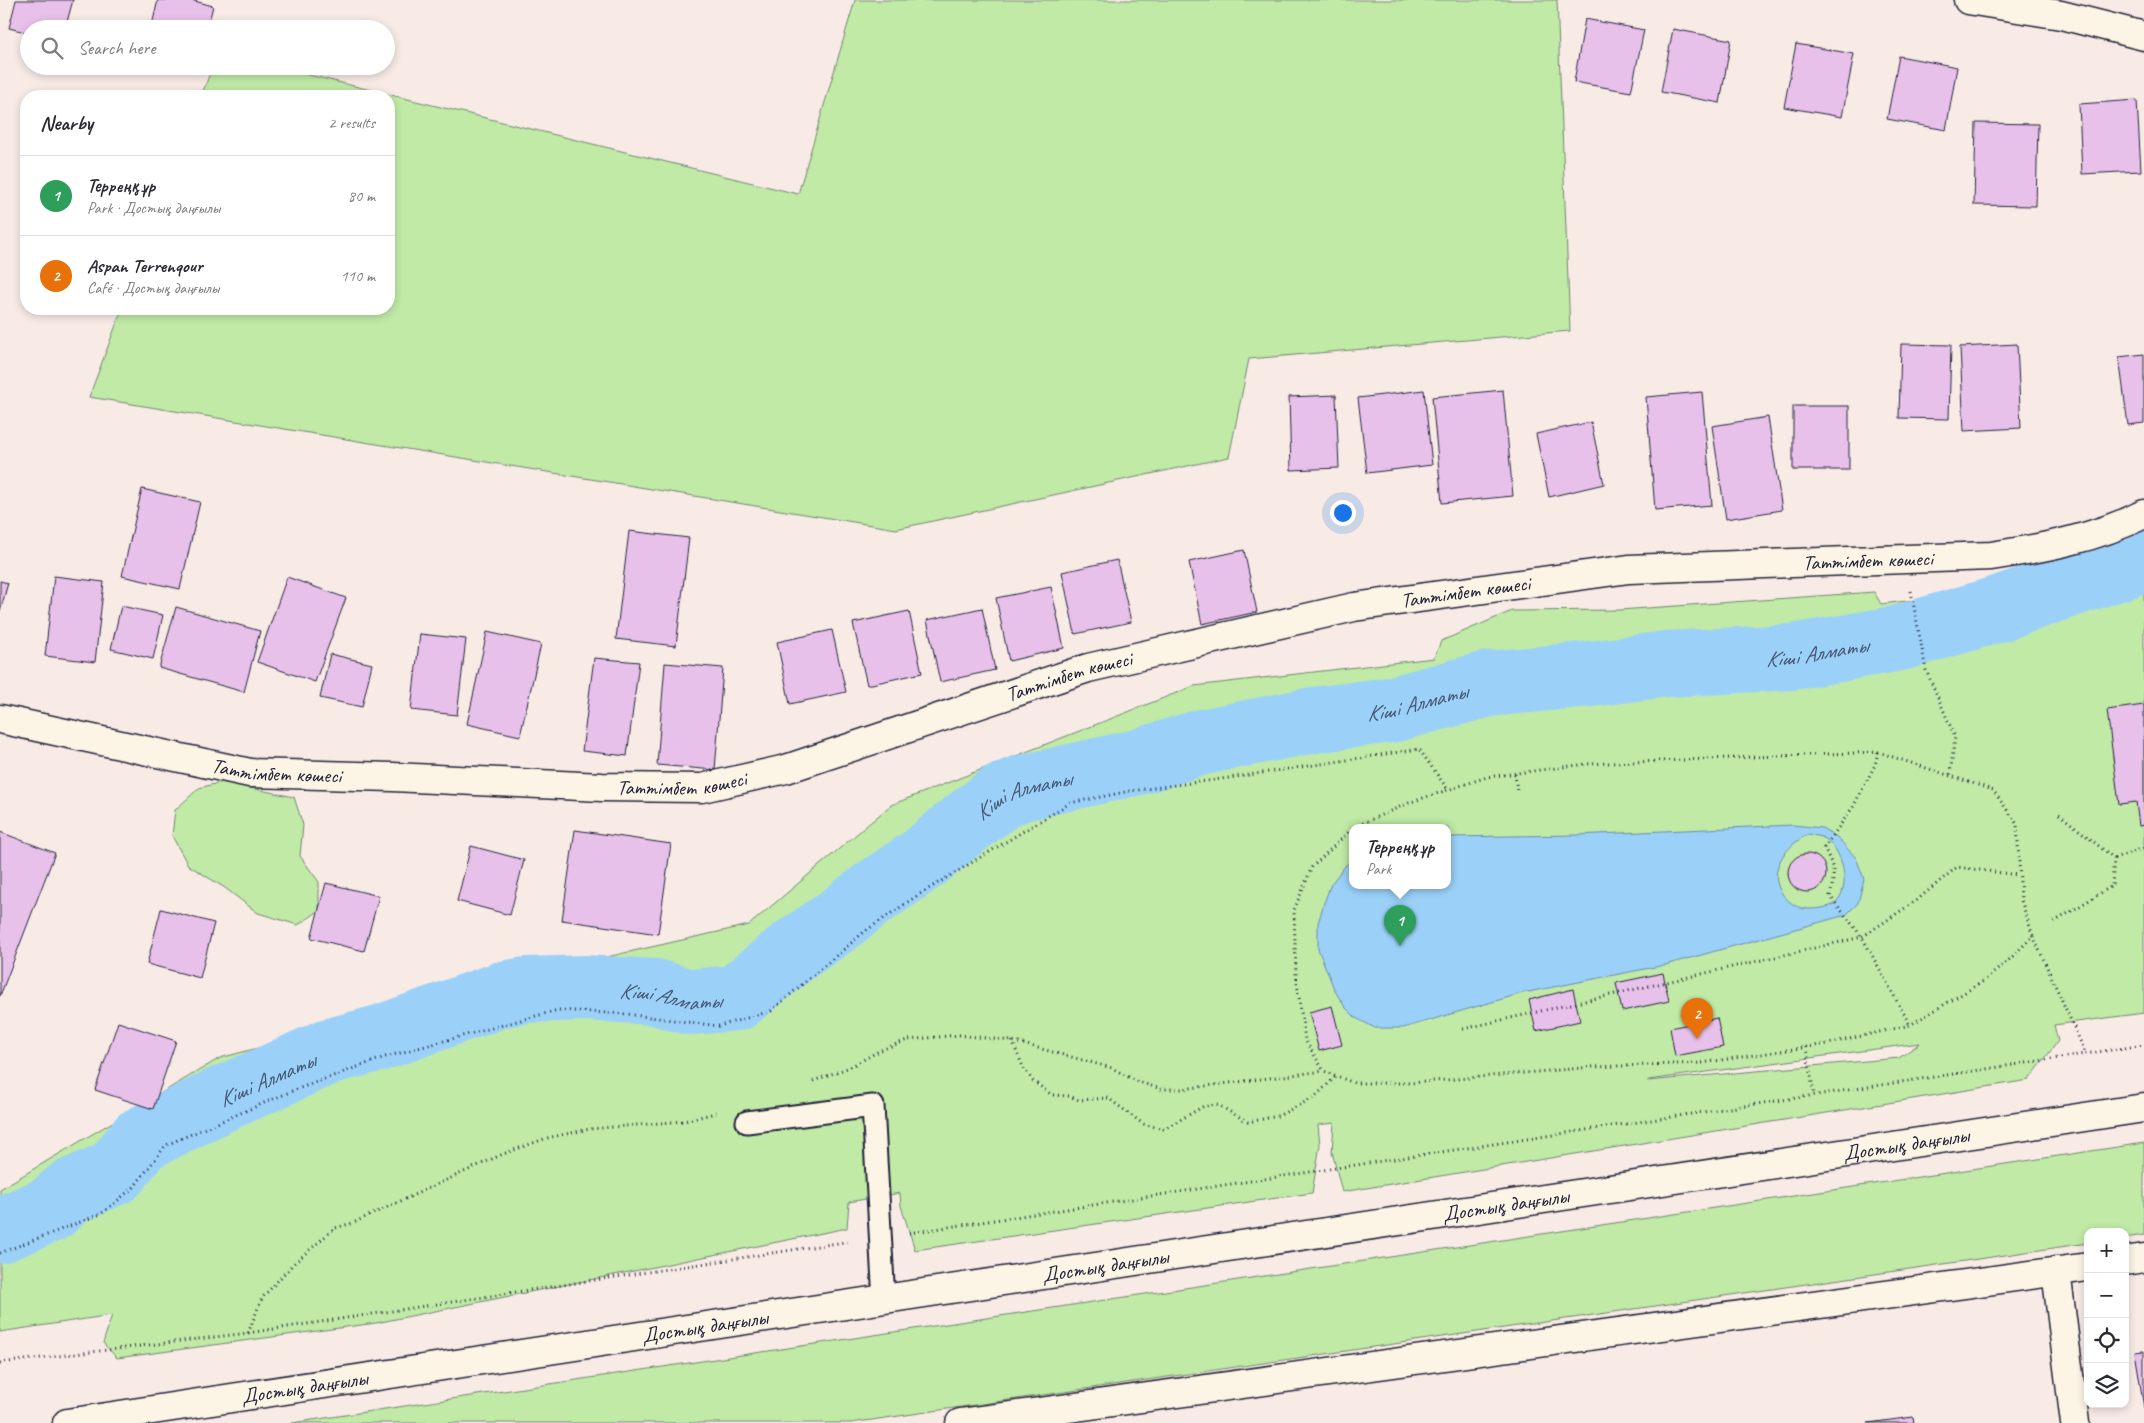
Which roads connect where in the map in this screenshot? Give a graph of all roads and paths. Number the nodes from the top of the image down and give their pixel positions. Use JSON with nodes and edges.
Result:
{"nodes":[{"id":1,"x":1968,"y":0,"type":"edge"},
{"id":2,"x":2144,"y":36,"type":"edge"},
{"id":3,"x":2144,"y":514,"type":"edge"},
{"id":4,"x":1913,"y":601,"type":"dead end"},
{"id":5,"x":0,"y":719,"type":"edge"},
{"id":6,"x":1878,"y":752,"type":"junction"},
{"id":7,"x":1515,"y":774,"type":"junction"},
{"id":8,"x":1950,"y":775,"type":"junction"},
{"id":9,"x":1448,"y":790,"type":"junction"},
{"id":10,"x":1517,"y":792,"type":"dead end"},
{"id":11,"x":2059,"y":814,"type":"dead end"},
{"id":12,"x":1362,"y":824,"type":"edge"},
{"id":13,"x":1349,"y":832,"type":"edge"},
{"id":14,"x":2144,"y":848,"type":"edge"},
{"id":15,"x":2114,"y":858,"type":"junction"},
{"id":16,"x":2018,"y":875,"type":"junction"},
{"id":17,"x":2054,"y":922,"type":"dead end"},
{"id":18,"x":2033,"y":936,"type":"junction"},
{"id":19,"x":1862,"y":937,"type":"junction"},
{"id":20,"x":1910,"y":1024,"type":"junction"},
{"id":21,"x":1463,"y":1029,"type":"dead end"},
{"id":22,"x":1012,"y":1041,"type":"junction"},
{"id":23,"x":2144,"y":1045,"type":"edge"},
{"id":24,"x":1806,"y":1047,"type":"junction"},
{"id":25,"x":2086,"y":1054,"type":"junction"},
{"id":26,"x":1324,"y":1071,"type":"junction"},
{"id":27,"x":1336,"y":1076,"type":"junction"},
{"id":28,"x":805,"y":1084,"type":"dead end"},
{"id":29,"x":1814,"y":1095,"type":"junction"},
{"id":30,"x":2144,"y":1108,"type":"edge"},
{"id":31,"x":722,"y":1112,"type":"dead end"},
{"id":32,"x":747,"y":1122,"type":"dead end"},
{"id":33,"x":880,"y":1237,"type":"junction"},
{"id":34,"x":0,"y":1253,"type":"edge"},
{"id":35,"x":2144,"y":1258,"type":"edge"},
{"id":36,"x":2129,"y":1260,"type":"edge"},
{"id":37,"x":2084,"y":1268,"type":"edge"},
{"id":38,"x":2056,"y":1272,"type":"junction"},
{"id":39,"x":884,"y":1301,"type":"junction"},
{"id":40,"x":248,"y":1333,"type":"junction"},
{"id":41,"x":0,"y":1363,"type":"edge"},
{"id":42,"x":67,"y":1423,"type":"edge"},
{"id":43,"x":960,"y":1423,"type":"edge"},
{"id":44,"x":2075,"y":1423,"type":"edge"}],
"edges":[{"from":1,"to":2,"type":"street"},
{"from":3,"to":5,"type":"street","name":"Таттімбет көшесі"},
{"from":4,"to":8,"type":"path"},
{"from":6,"to":7,"type":"path"},
{"from":6,"to":8,"type":"path"},
{"from":6,"to":19,"type":"path"},
{"from":7,"to":9,"type":"path"},
{"from":7,"to":10,"type":"path"},
{"from":8,"to":16,"type":"path"},
{"from":9,"to":12,"type":"path"},
{"from":9,"to":34,"type":"path"},
{"from":11,"to":15,"type":"path"},
{"from":13,"to":26,"type":"path"},
{"from":14,"to":15,"type":"path"},
{"from":15,"to":17,"type":"path"},
{"from":16,"to":18,"type":"path"},
{"from":16,"to":19,"type":"path"},
{"from":18,"to":20,"type":"path"},
{"from":18,"to":25,"type":"path"},
{"from":19,"to":20,"type":"path"},
{"from":19,"to":21,"type":"path"},
{"from":20,"to":24,"type":"path"},
{"from":22,"to":26,"type":"path"},
{"from":22,"to":27,"type":"path"},
{"from":22,"to":28,"type":"path"},
{"from":23,"to":25,"type":"path"},
{"from":24,"to":27,"type":"path"},
{"from":24,"to":29,"type":"path"},
{"from":25,"to":29,"type":"path"},
{"from":26,"to":27,"type":"path"},
{"from":29,"to":33,"type":"path"},
{"from":30,"to":39,"type":"street","name":"Достық даңғылы"},
{"from":31,"to":40,"type":"path"},
{"from":32,"to":33,"type":"lane"},
{"from":33,"to":39,"type":"lane"},
{"from":33,"to":40,"type":"path"},
{"from":35,"to":36,"type":"street"},
{"from":37,"to":38,"type":"street"},
{"from":38,"to":43,"type":"street"},
{"from":38,"to":44,"type":"street"},
{"from":39,"to":42,"type":"street","name":"Достық даңғылы"},
{"from":40,"to":41,"type":"path"}]}
